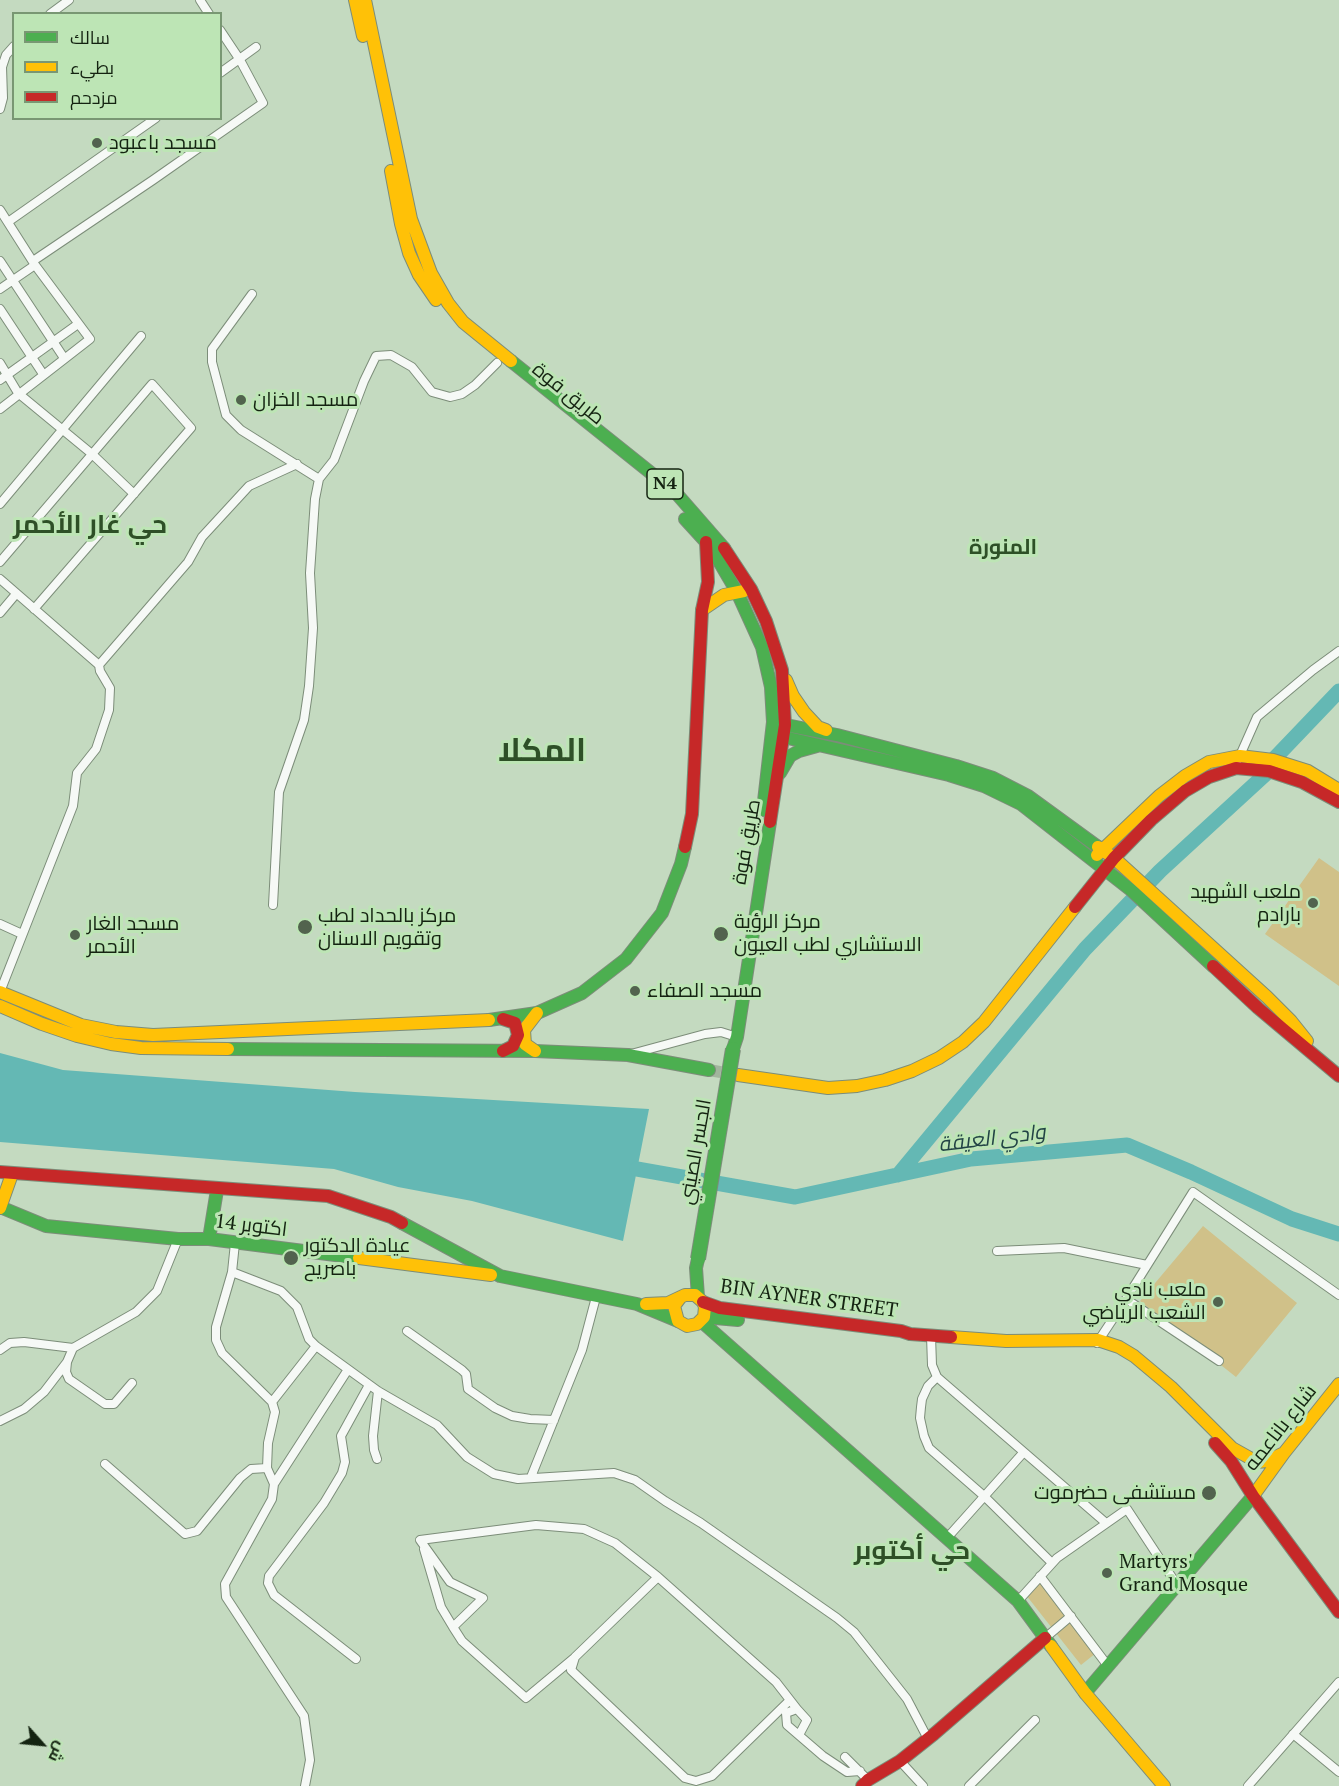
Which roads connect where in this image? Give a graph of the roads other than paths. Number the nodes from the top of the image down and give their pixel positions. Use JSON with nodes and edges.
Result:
{"nodes":[{"id":1,"x":69,"y":0,"type":"edge"},
{"id":2,"x":355,"y":0,"type":"edge"},
{"id":3,"x":365,"y":0,"type":"edge"},
{"id":4,"x":53,"y":12,"type":"edge"},
{"id":5,"x":222,"y":33,"type":"edge"},
{"id":6,"x":256,"y":47,"type":"dead end"},
{"id":7,"x":12,"y":48,"type":"edge"},
{"id":8,"x":240,"y":60,"type":"junction"},
{"id":9,"x":1,"y":66,"type":"edge"},
{"id":10,"x":222,"y":73,"type":"edge"},
{"id":11,"x":0,"y":109,"type":"edge"},
{"id":12,"x":153,"y":120,"type":"edge"},
{"id":13,"x":0,"y":210,"type":"edge"},
{"id":14,"x":8,"y":222,"type":"junction"},
{"id":15,"x":406,"y":222,"type":"junction"},
{"id":16,"x":0,"y":261,"type":"edge"},
{"id":17,"x":34,"y":263,"type":"junction"},
{"id":18,"x":13,"y":280,"type":"junction"},
{"id":19,"x":0,"y":289,"type":"edge"},
{"id":20,"x":252,"y":294,"type":"dead end"},
{"id":21,"x":0,"y":309,"type":"edge"},
{"id":22,"x":78,"y":324,"type":"junction"},
{"id":23,"x":141,"y":336,"type":"dead end"},
{"id":24,"x":52,"y":342,"type":"junction"},
{"id":25,"x":31,"y":357,"type":"junction"},
{"id":26,"x":64,"y":358,"type":"junction"},
{"id":27,"x":0,"y":363,"type":"edge"},
{"id":28,"x":497,"y":363,"type":"junction"},
{"id":29,"x":43,"y":374,"type":"junction"},
{"id":30,"x":4,"y":377,"type":"edge"},
{"id":31,"x":18,"y":393,"type":"junction"},
{"id":32,"x":0,"y":409,"type":"edge"},
{"id":33,"x":62,"y":430,"type":"junction"},
{"id":34,"x":92,"y":454,"type":"junction"},
{"id":35,"x":297,"y":464,"type":"junction"},
{"id":36,"x":319,"y":479,"type":"junction"},
{"id":37,"x":134,"y":494,"type":"junction"},
{"id":38,"x":0,"y":504,"type":"edge"},
{"id":39,"x":706,"y":542,"type":"junction"},
{"id":40,"x":0,"y":562,"type":"edge"},
{"id":41,"x":0,"y":579,"type":"edge"},
{"id":42,"x":744,"y":591,"type":"junction"},
{"id":43,"x":16,"y":594,"type":"junction"},
{"id":44,"x":34,"y":609,"type":"junction"},
{"id":45,"x":702,"y":610,"type":"junction"},
{"id":46,"x":0,"y":614,"type":"edge"},
{"id":47,"x":1339,"y":651,"type":"edge"},
{"id":48,"x":99,"y":665,"type":"junction"},
{"id":49,"x":782,"y":670,"type":"junction"},
{"id":50,"x":778,"y":730,"type":"junction"},
{"id":51,"x":837,"y":735,"type":"junction"},
{"id":52,"x":827,"y":746,"type":"junction"},
{"id":53,"x":1238,"y":762,"type":"junction"},
{"id":54,"x":778,"y":778,"type":"junction"},
{"id":55,"x":1339,"y":790,"type":"edge"},
{"id":56,"x":1339,"y":802,"type":"edge"},
{"id":57,"x":1097,"y":854,"type":"junction"},
{"id":58,"x":1114,"y":858,"type":"junction"},
{"id":59,"x":1106,"y":869,"type":"junction"},
{"id":60,"x":1135,"y":885,"type":"junction"},
{"id":61,"x":273,"y":905,"type":"dead end"},
{"id":62,"x":0,"y":924,"type":"edge"},
{"id":63,"x":22,"y":934,"type":"junction"},
{"id":64,"x":0,"y":992,"type":"edge"},
{"id":65,"x":0,"y":1006,"type":"edge"},
{"id":66,"x":537,"y":1013,"type":"junction"},
{"id":67,"x":502,"y":1019,"type":"junction"},
{"id":68,"x":734,"y":1041,"type":"junction"},
{"id":69,"x":535,"y":1051,"type":"junction"},
{"id":70,"x":502,"y":1052,"type":"junction"},
{"id":71,"x":628,"y":1055,"type":"junction"},
{"id":72,"x":709,"y":1070,"type":"tunnel mouth"},
{"id":73,"x":1334,"y":1073,"type":"edge"},
{"id":74,"x":738,"y":1075,"type":"tunnel mouth"},
{"id":75,"x":6,"y":1173,"type":"edge"},
{"id":76,"x":217,"y":1190,"type":"junction"},
{"id":77,"x":0,"y":1208,"type":"edge"},
{"id":78,"x":178,"y":1239,"type":"junction"},
{"id":79,"x":209,"y":1239,"type":"junction"},
{"id":80,"x":235,"y":1243,"type":"junction"},
{"id":81,"x":997,"y":1251,"type":"dead end"},
{"id":82,"x":1147,"y":1265,"type":"junction"},
{"id":83,"x":232,"y":1272,"type":"junction"},
{"id":84,"x":500,"y":1276,"type":"junction"},
{"id":85,"x":1339,"y":1295,"type":"edge"},
{"id":86,"x":596,"y":1297,"type":"junction"},
{"id":87,"x":691,"y":1298,"type":"junction"},
{"id":88,"x":1126,"y":1299,"type":"junction"},
{"id":89,"x":637,"y":1304,"type":"junction"},
{"id":90,"x":702,"y":1319,"type":"junction"},
{"id":91,"x":678,"y":1321,"type":"junction"},
{"id":92,"x":407,"y":1331,"type":"dead end"},
{"id":93,"x":910,"y":1334,"type":"junction"},
{"id":94,"x":931,"y":1336,"type":"junction"},
{"id":95,"x":1093,"y":1342,"type":"junction"},
{"id":96,"x":315,"y":1346,"type":"junction"},
{"id":97,"x":73,"y":1348,"type":"junction"},
{"id":98,"x":0,"y":1350,"type":"edge"},
{"id":99,"x":1219,"y":1361,"type":"dead end"},
{"id":100,"x":67,"y":1362,"type":"junction"},
{"id":101,"x":347,"y":1371,"type":"junction"},
{"id":102,"x":937,"y":1377,"type":"junction"},
{"id":103,"x":132,"y":1383,"type":"dead end"},
{"id":104,"x":1339,"y":1384,"type":"edge"},
{"id":105,"x":369,"y":1385,"type":"junction"},
{"id":106,"x":378,"y":1391,"type":"junction"},
{"id":107,"x":272,"y":1402,"type":"junction"},
{"id":108,"x":554,"y":1420,"type":"junction"},
{"id":109,"x":0,"y":1421,"type":"edge"},
{"id":110,"x":1023,"y":1453,"type":"junction"},
{"id":111,"x":1284,"y":1453,"type":"junction"},
{"id":112,"x":377,"y":1460,"type":"dead end"},
{"id":113,"x":105,"y":1464,"type":"dead end"},
{"id":114,"x":267,"y":1468,"type":"junction"},
{"id":115,"x":531,"y":1477,"type":"junction"},
{"id":116,"x":274,"y":1484,"type":"junction"},
{"id":117,"x":984,"y":1496,"type":"junction"},
{"id":118,"x":1253,"y":1496,"type":"junction"},
{"id":119,"x":1106,"y":1523,"type":"junction"},
{"id":120,"x":947,"y":1538,"type":"junction"},
{"id":121,"x":420,"y":1540,"type":"junction"},
{"id":122,"x":1052,"y":1563,"type":"junction"},
{"id":123,"x":1040,"y":1576,"type":"junction"},
{"id":124,"x":658,"y":1577,"type":"junction"},
{"id":125,"x":1178,"y":1585,"type":"junction"},
{"id":126,"x":1017,"y":1601,"type":"junction"},
{"id":127,"x":1339,"y":1612,"type":"edge"},
{"id":128,"x":1071,"y":1616,"type":"junction"},
{"id":129,"x":453,"y":1627,"type":"junction"},
{"id":130,"x":1045,"y":1638,"type":"junction"},
{"id":131,"x":575,"y":1657,"type":"junction"},
{"id":132,"x":356,"y":1659,"type":"dead end"},
{"id":133,"x":1108,"y":1666,"type":"junction"},
{"id":134,"x":1339,"y":1682,"type":"edge"},
{"id":135,"x":1085,"y":1693,"type":"junction"},
{"id":136,"x":790,"y":1700,"type":"junction"},
{"id":137,"x":797,"y":1709,"type":"junction"},
{"id":138,"x":1035,"y":1720,"type":"dead end"},
{"id":139,"x":1293,"y":1734,"type":"junction"},
{"id":140,"x":799,"y":1735,"type":"junction"},
{"id":141,"x":928,"y":1739,"type":"junction"},
{"id":142,"x":845,"y":1757,"type":"dead end"},
{"id":143,"x":900,"y":1761,"type":"junction"},
{"id":144,"x":1339,"y":1772,"type":"edge"},
{"id":145,"x":863,"y":1779,"type":"edge"},
{"id":146,"x":305,"y":1786,"type":"edge"},
{"id":147,"x":923,"y":1786,"type":"edge"},
{"id":148,"x":969,"y":1786,"type":"edge"},
{"id":149,"x":1164,"y":1786,"type":"edge"},
{"id":150,"x":1248,"y":1786,"type":"edge"}],
"edges":[{"from":1,"to":4,"type":"street"},
{"from":2,"to":15,"type":"main road","name":"طريق فوة","number":"N4"},
{"from":3,"to":15,"type":"main road","name":"طريق فوة","number":"N4"},
{"from":5,"to":8,"type":"street"},
{"from":6,"to":8,"type":"street"},
{"from":7,"to":9,"type":"street"},
{"from":8,"to":10,"type":"street"},
{"from":8,"to":17,"type":"street"},
{"from":9,"to":11,"type":"street"},
{"from":12,"to":14,"type":"street"},
{"from":13,"to":14,"type":"street"},
{"from":14,"to":17,"type":"street"},
{"from":15,"to":28,"type":"main road","name":"طريق فوة","number":"N4"},
{"from":15,"to":42,"type":"main road","name":"طريق فوة","number":"N4"},
{"from":16,"to":18,"type":"street"},
{"from":17,"to":18,"type":"street"},
{"from":17,"to":22,"type":"street"},
{"from":18,"to":19,"type":"street"},
{"from":18,"to":24,"type":"street"},
{"from":20,"to":35,"type":"street"},
{"from":21,"to":25,"type":"street"},
{"from":22,"to":24,"type":"street"},
{"from":22,"to":26,"type":"street"},
{"from":23,"to":33,"type":"street"},
{"from":24,"to":25,"type":"street"},
{"from":24,"to":26,"type":"street"},
{"from":25,"to":29,"type":"street"},
{"from":25,"to":30,"type":"street"},
{"from":26,"to":29,"type":"street"},
{"from":27,"to":30,"type":"street"},
{"from":28,"to":36,"type":"street"},
{"from":28,"to":39,"type":"main road","name":"طريق فوة","number":"N4"},
{"from":29,"to":31,"type":"street"},
{"from":30,"to":31,"type":"street"},
{"from":31,"to":32,"type":"street"},
{"from":31,"to":33,"type":"street"},
{"from":33,"to":34,"type":"street"},
{"from":33,"to":38,"type":"street"},
{"from":34,"to":37,"type":"street"},
{"from":34,"to":37,"type":"street"},
{"from":34,"to":40,"type":"street"},
{"from":35,"to":36,"type":"street"},
{"from":35,"to":48,"type":"street"},
{"from":36,"to":61,"type":"street"},
{"from":37,"to":44,"type":"street"},
{"from":39,"to":42,"type":"main road","name":"طريق فوة","number":"N4"},
{"from":39,"to":45,"type":"main road"},
{"from":41,"to":43,"type":"street"},
{"from":42,"to":45,"type":"main road"},
{"from":42,"to":49,"type":"main road","name":"طريق فوة","number":"N4"},
{"from":42,"to":50,"type":"main road","name":"طريق فوة","number":"N4"},
{"from":43,"to":44,"type":"street"},
{"from":43,"to":46,"type":"street"},
{"from":44,"to":48,"type":"street"},
{"from":45,"to":66,"type":"main road"},
{"from":47,"to":53,"type":"street"},
{"from":48,"to":63,"type":"street"},
{"from":49,"to":50,"type":"main road","name":"طريق فوة","number":"N4"},
{"from":49,"to":51,"type":"main road"},
{"from":50,"to":51,"type":"main road"},
{"from":50,"to":52,"type":"main road"},
{"from":50,"to":54,"type":"main road","name":"طريق فوة","number":"N4"},
{"from":50,"to":68,"type":"main road","name":"طريق فوة","number":"N4"},
{"from":51,"to":57,"type":"main road"},
{"from":52,"to":54,"type":"main road"},
{"from":52,"to":57,"type":"main road"},
{"from":53,"to":55,"type":"main road"},
{"from":53,"to":56,"type":"main road"},
{"from":53,"to":57,"type":"main road"},
{"from":53,"to":58,"type":"main road"},
{"from":54,"to":68,"type":"main road","name":"طريق فوة","number":"N4"},
{"from":57,"to":58,"type":"main road"},
{"from":57,"to":59,"type":"main road"},
{"from":58,"to":59,"type":"main road"},
{"from":58,"to":60,"type":"main road"},
{"from":59,"to":60,"type":"main road"},
{"from":59,"to":74,"type":"main road"},
{"from":60,"to":73,"type":"main road"},
{"from":62,"to":63,"type":"street"},
{"from":63,"to":64,"type":"street"},
{"from":64,"to":67,"type":"main road"},
{"from":65,"to":70,"type":"main road"},
{"from":66,"to":67,"type":"main road"},
{"from":66,"to":69,"type":"main road"},
{"from":67,"to":70,"type":"main road"},
{"from":68,"to":71,"type":"street"},
{"from":68,"to":87,"type":"main road","name":"الجسر الصيني","bridge":true},
{"from":69,"to":70,"type":"main road"},
{"from":69,"to":71,"type":"main road"},
{"from":71,"to":72,"type":"main road"},
{"from":75,"to":76,"type":"main road"},
{"from":75,"to":77,"type":"main road"},
{"from":76,"to":79,"type":"main road"},
{"from":76,"to":84,"type":"main road"},
{"from":77,"to":78,"type":"main road","name":"14 اكتوبر"},
{"from":78,"to":79,"type":"main road","name":"14 اكتوبر"},
{"from":78,"to":97,"type":"street"},
{"from":79,"to":80,"type":"main road","name":"14 اكتوبر"},
{"from":80,"to":83,"type":"street"},
{"from":80,"to":84,"type":"main road","name":"14 اكتوبر"},
{"from":81,"to":82,"type":"street"},
{"from":82,"to":85,"type":"street"},
{"from":82,"to":88,"type":"street"},
{"from":83,"to":96,"type":"street"},
{"from":83,"to":107,"type":"street"},
{"from":84,"to":86,"type":"main road"},
{"from":86,"to":89,"type":"main road"},
{"from":86,"to":108,"type":"street"},
{"from":87,"to":89,"type":"main road"},
{"from":87,"to":90,"type":"main road"},
{"from":87,"to":91,"type":"main road"},
{"from":87,"to":93,"type":"main road","name":"BIN AYNER STREET"},
{"from":88,"to":95,"type":"street"},
{"from":88,"to":99,"type":"street"},
{"from":89,"to":91,"type":"main road"},
{"from":90,"to":91,"type":"main road"},
{"from":90,"to":93,"type":"main road","name":"BIN AYNER STREET"},
{"from":90,"to":120,"type":"main road"},
{"from":92,"to":108,"type":"street"},
{"from":93,"to":94,"type":"main road","name":"BIN AYNER STREET"},
{"from":94,"to":95,"type":"main road","name":"BIN AYNER STREET"},
{"from":94,"to":102,"type":"street"},
{"from":95,"to":111,"type":"main road","name":"BIN AYNER STREET"},
{"from":95,"to":118,"type":"main road","name":"BIN AYNER STREET"},
{"from":96,"to":101,"type":"street"},
{"from":96,"to":107,"type":"street"},
{"from":97,"to":98,"type":"street"},
{"from":97,"to":100,"type":"street"},
{"from":100,"to":103,"type":"street"},
{"from":100,"to":109,"type":"street"},
{"from":101,"to":105,"type":"street"},
{"from":101,"to":116,"type":"street"},
{"from":102,"to":110,"type":"street"},
{"from":102,"to":117,"type":"street"},
{"from":104,"to":111,"type":"main road","name":"شارع باناعمه"},
{"from":105,"to":106,"type":"street"},
{"from":105,"to":132,"type":"street"},
{"from":106,"to":112,"type":"street"},
{"from":106,"to":115,"type":"street"},
{"from":107,"to":114,"type":"street"},
{"from":108,"to":115,"type":"street"},
{"from":110,"to":117,"type":"street"},
{"from":110,"to":119,"type":"street"},
{"from":111,"to":118,"type":"main road","name":"شارع باناعمه"},
{"from":113,"to":114,"type":"street"},
{"from":114,"to":116,"type":"street"},
{"from":115,"to":141,"type":"street"},
{"from":116,"to":146,"type":"street"},
{"from":117,"to":120,"type":"street"},
{"from":117,"to":122,"type":"street"},
{"from":118,"to":125,"type":"main road","name":"شارع باناعمه"},
{"from":118,"to":127,"type":"main road","name":"BIN AYNER STREET"},
{"from":119,"to":122,"type":"street"},
{"from":119,"to":125,"type":"street"},
{"from":120,"to":126,"type":"main road"},
{"from":121,"to":124,"type":"street"},
{"from":121,"to":129,"type":"street"},
{"from":121,"to":129,"type":"street"},
{"from":122,"to":123,"type":"street"},
{"from":123,"to":126,"type":"street"},
{"from":123,"to":128,"type":"street"},
{"from":124,"to":131,"type":"street"},
{"from":124,"to":136,"type":"street"},
{"from":125,"to":133,"type":"main road","name":"شارع باناعمه"},
{"from":126,"to":130,"type":"main road"},
{"from":128,"to":130,"type":"street"},
{"from":128,"to":133,"type":"street"},
{"from":129,"to":131,"type":"street"},
{"from":130,"to":135,"type":"main road"},
{"from":130,"to":141,"type":"main road"},
{"from":131,"to":136,"type":"street"},
{"from":133,"to":135,"type":"main road","name":"شارع باناعمه"},
{"from":134,"to":139,"type":"street"},
{"from":135,"to":149,"type":"main road"},
{"from":136,"to":137,"type":"street"},
{"from":137,"to":140,"type":"street"},
{"from":137,"to":140,"type":"street"},
{"from":138,"to":148,"type":"street"},
{"from":139,"to":144,"type":"street"},
{"from":139,"to":150,"type":"street"},
{"from":140,"to":145,"type":"street"},
{"from":141,"to":143,"type":"main road"},
{"from":142,"to":145,"type":"street"},
{"from":143,"to":145,"type":"main road"},
{"from":143,"to":147,"type":"street"}]}
